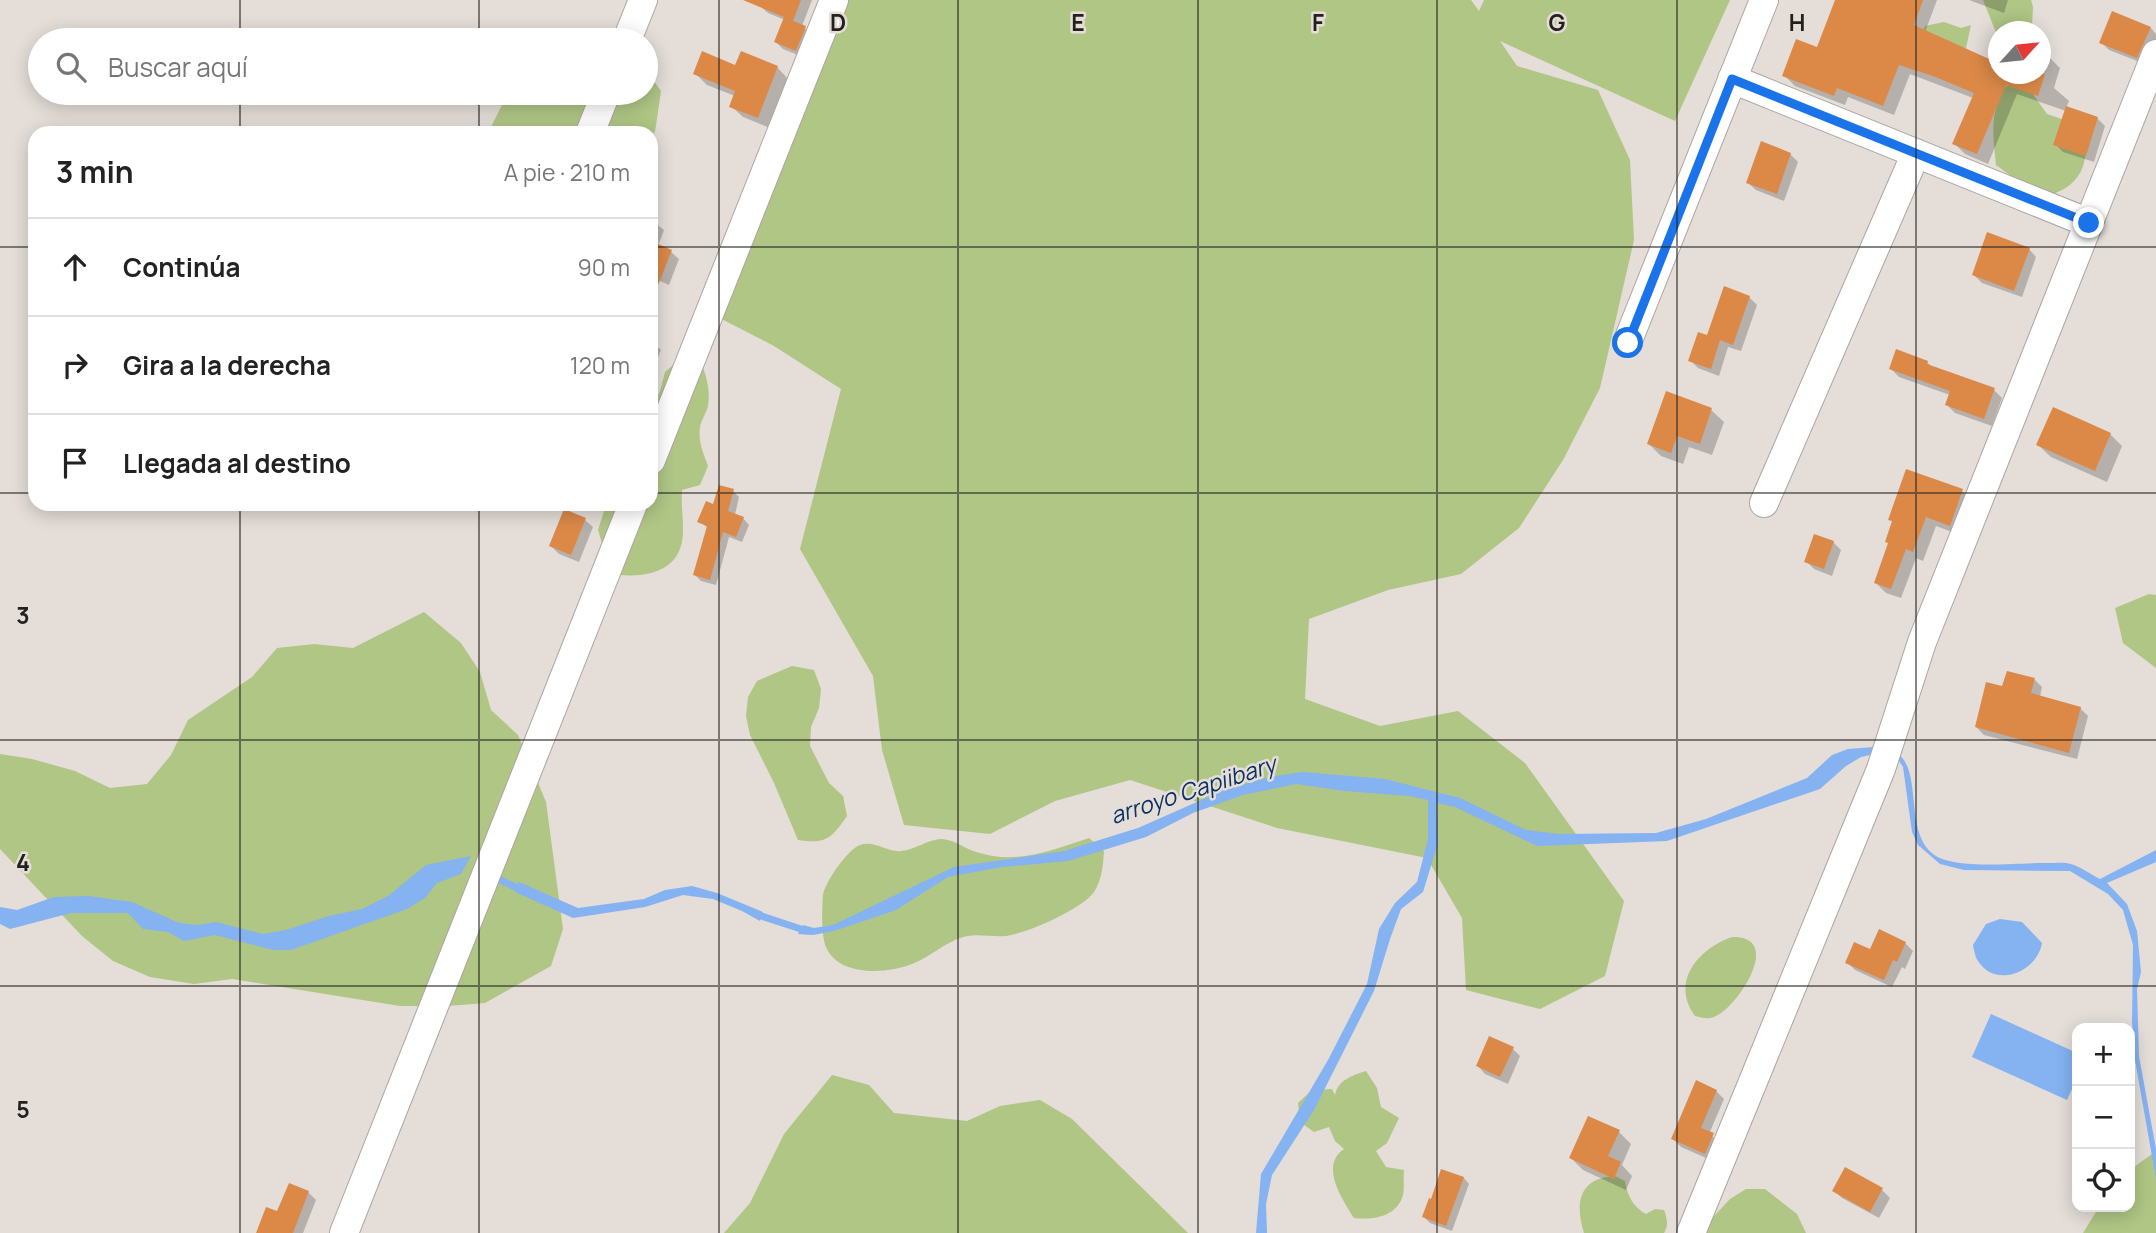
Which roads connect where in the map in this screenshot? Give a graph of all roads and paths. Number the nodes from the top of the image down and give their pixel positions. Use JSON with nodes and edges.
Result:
{"nodes":[{"id":1,"x":643,"y":0,"type":"edge"},
{"id":2,"x":834,"y":0,"type":"edge"},
{"id":3,"x":1764,"y":0,"type":"edge"},
{"id":4,"x":632,"y":28,"type":"edge"},
{"id":5,"x":2156,"y":54,"type":"edge"},
{"id":6,"x":1732,"y":79,"type":"junction"},
{"id":7,"x":601,"y":105,"type":"edge"},
{"id":8,"x":593,"y":126,"type":"edge"},
{"id":9,"x":1916,"y":153,"type":"junction"},
{"id":10,"x":2089,"y":223,"type":"junction"},
{"id":11,"x":1628,"y":343,"type":"dead end"},
{"id":12,"x":658,"y":442,"type":"edge"},
{"id":13,"x":1764,"y":503,"type":"dead end"},
{"id":14,"x":631,"y":511,"type":"edge"},
{"id":15,"x":344,"y":1233,"type":"edge"},
{"id":16,"x":1691,"y":1233,"type":"edge"}],
"edges":[{"from":1,"to":4,"type":"street"},
{"from":2,"to":12,"type":"street"},
{"from":3,"to":6,"type":"street"},
{"from":5,"to":10,"type":"street"},
{"from":6,"to":9,"type":"street"},
{"from":6,"to":11,"type":"street"},
{"from":7,"to":8,"type":"street"},
{"from":9,"to":10,"type":"street"},
{"from":9,"to":13,"type":"street"},
{"from":10,"to":16,"type":"street"},
{"from":14,"to":15,"type":"street"}]}
